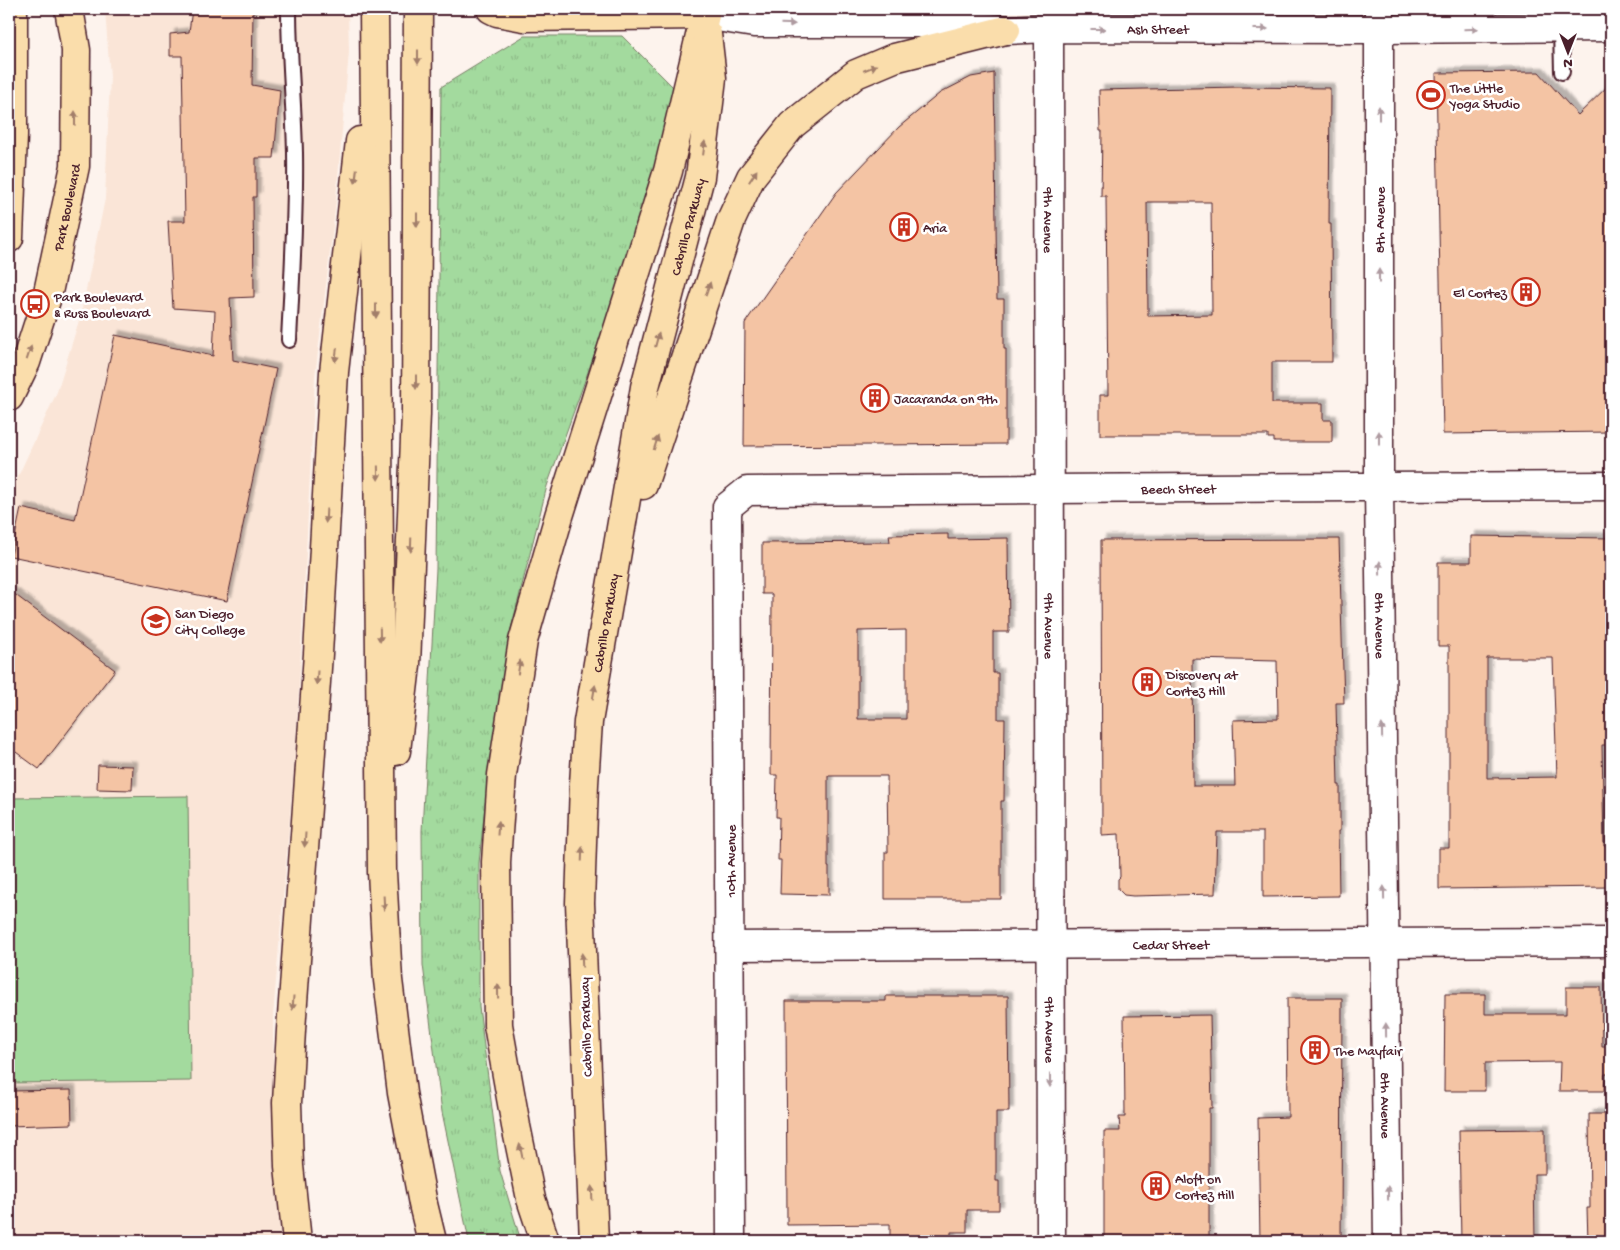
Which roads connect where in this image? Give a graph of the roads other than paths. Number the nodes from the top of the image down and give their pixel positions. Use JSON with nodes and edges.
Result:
{"nodes":[{"id":1,"x":13,"y":9,"type":"edge"},
{"id":2,"x":69,"y":9,"type":"edge"},
{"id":3,"x":289,"y":9,"type":"edge"},
{"id":4,"x":418,"y":9,"type":"edge"},
{"id":5,"x":491,"y":9,"type":"edge"},
{"id":6,"x":705,"y":12,"type":"edge"},
{"id":7,"x":374,"y":14,"type":"edge"},
{"id":8,"x":1049,"y":18,"type":"edge"},
{"id":9,"x":1379,"y":19,"type":"edge"},
{"id":10,"x":1561,"y":22,"type":"edge"},
{"id":11,"x":1611,"y":27,"type":"edge"},
{"id":12,"x":1006,"y":30,"type":"junction"},
{"id":13,"x":1562,"y":72,"type":"dead end"},
{"id":14,"x":9,"y":238,"type":"edge"},
{"id":15,"x":289,"y":340,"type":"dead end"},
{"id":16,"x":9,"y":397,"type":"edge"},
{"id":17,"x":1611,"y":486,"type":"edge"},
{"id":18,"x":1379,"y":487,"type":"junction"},
{"id":19,"x":1050,"y":489,"type":"junction"},
{"id":20,"x":746,"y":491,"type":"joint"},
{"id":21,"x":614,"y":572,"type":"junction"},
{"id":22,"x":382,"y":872,"type":"junction"},
{"id":23,"x":1385,"y":942,"type":"junction"},
{"id":24,"x":1611,"y":942,"type":"edge"},
{"id":25,"x":1050,"y":944,"type":"junction"},
{"id":26,"x":730,"y":946,"type":"junction"},
{"id":27,"x":297,"y":1241,"type":"edge"},
{"id":28,"x":432,"y":1241,"type":"edge"},
{"id":29,"x":545,"y":1241,"type":"edge"},
{"id":30,"x":594,"y":1241,"type":"edge"},
{"id":31,"x":730,"y":1241,"type":"edge"},
{"id":32,"x":1051,"y":1241,"type":"edge"},
{"id":33,"x":1388,"y":1241,"type":"edge"}],
"edges":[{"from":1,"to":14,"type":"main road"},
{"from":16,"to":2,"type":"main road","name":"Park Boulevard","one_way":true},
{"from":3,"to":15,"type":"lane"},
{"from":4,"to":22,"type":"main road","one_way":true},
{"from":5,"to":6,"type":"main road"},
{"from":6,"to":12,"type":"street","name":"Ash Street","one_way":true},
{"from":21,"to":6,"type":"main road","name":"Cabrillo Parkway","one_way":true},
{"from":29,"to":6,"type":"main road","one_way":true},
{"from":7,"to":22,"type":"main road","one_way":true},
{"from":7,"to":27,"type":"main road","one_way":true},
{"from":8,"to":9,"type":"street","name":"Ash Street","one_way":true},
{"from":8,"to":12,"type":"street","name":"Ash Street"},
{"from":8,"to":19,"type":"street","name":"9th Avenue"},
{"from":9,"to":10,"type":"street","name":"Ash Street","one_way":true},
{"from":18,"to":9,"type":"street","name":"8th Avenue","one_way":true},
{"from":10,"to":11,"type":"street","name":"Ash Street"},
{"from":10,"to":13,"type":"lane"},
{"from":21,"to":12,"type":"main road","one_way":true},
{"from":17,"to":18,"type":"street","name":"Beech Street"},
{"from":18,"to":19,"type":"street","name":"Beech Street"},
{"from":23,"to":18,"type":"street","name":"8th Avenue","one_way":true},
{"from":19,"to":20,"type":"street","name":"Beech Street"},
{"from":19,"to":25,"type":"street","name":"9th Avenue"},
{"from":20,"to":26,"type":"street","name":"10th Avenue"},
{"from":30,"to":21,"type":"main road","name":"Cabrillo Parkway","one_way":true},
{"from":22,"to":28,"type":"main road","one_way":true},
{"from":23,"to":24,"type":"street","name":"Cedar Street"},
{"from":23,"to":25,"type":"street","name":"Cedar Street"},
{"from":33,"to":23,"type":"street","name":"8th Avenue","one_way":true},
{"from":25,"to":26,"type":"street","name":"Cedar Street"},
{"from":25,"to":32,"type":"street","name":"9th Avenue","one_way":true},
{"from":26,"to":31,"type":"street","name":"10th Avenue"}]}
